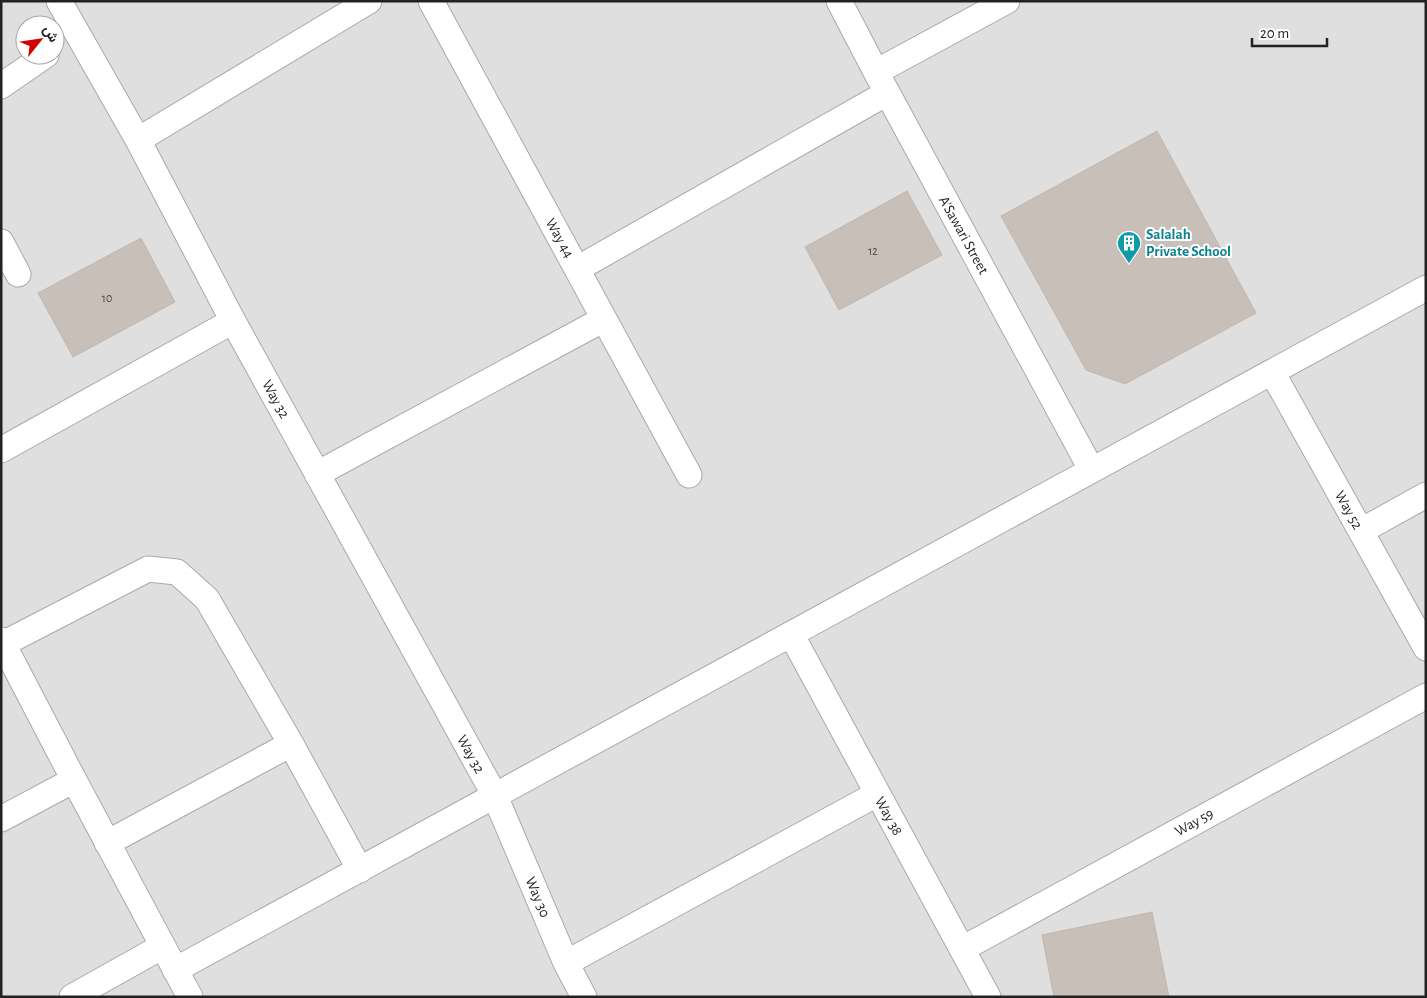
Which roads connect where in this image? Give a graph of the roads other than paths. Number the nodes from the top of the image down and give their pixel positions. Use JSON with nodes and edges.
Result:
{"nodes":[{"id":1,"x":59,"y":1,"type":"edge"},
{"id":2,"x":369,"y":1,"type":"edge"},
{"id":3,"x":431,"y":1,"type":"edge"},
{"id":4,"x":839,"y":1,"type":"edge"},
{"id":5,"x":1007,"y":1,"type":"edge"},
{"id":6,"x":76,"y":34,"type":"junction"},
{"id":7,"x":65,"y":41,"type":"edge"},
{"id":8,"x":31,"y":65,"type":"edge"},
{"id":9,"x":881,"y":83,"type":"junction"},
{"id":10,"x":1,"y":86,"type":"edge"},
{"id":11,"x":138,"y":140,"type":"junction"},
{"id":12,"x":1,"y":242,"type":"edge"},
{"id":13,"x":577,"y":269,"type":"junction"},
{"id":14,"x":18,"y":274,"type":"dead end"},
{"id":15,"x":1426,"y":288,"type":"edge"},
{"id":16,"x":604,"y":319,"type":"junction"},
{"id":17,"x":233,"y":321,"type":"junction"},
{"id":18,"x":1272,"y":372,"type":"junction"},
{"id":19,"x":1,"y":450,"type":"edge"},
{"id":20,"x":1092,"y":469,"type":"junction"},
{"id":21,"x":317,"y":474,"type":"junction"},
{"id":22,"x":689,"y":474,"type":"dead end"},
{"id":23,"x":1426,"y":495,"type":"edge"},
{"id":24,"x":1361,"y":531,"type":"junction"},
{"id":25,"x":791,"y":634,"type":"junction"},
{"id":26,"x":2,"y":642,"type":"edge"},
{"id":27,"x":1426,"y":648,"type":"edge"},
{"id":28,"x":1426,"y":696,"type":"edge"},
{"id":29,"x":291,"y":744,"type":"junction"},
{"id":30,"x":74,"y":780,"type":"junction"},
{"id":31,"x":877,"y":794,"type":"junction"},
{"id":32,"x":495,"y":796,"type":"junction"},
{"id":33,"x":1,"y":819,"type":"edge"},
{"id":34,"x":108,"y":843,"type":"junction"},
{"id":35,"x":360,"y":870,"type":"junction"},
{"id":36,"x":162,"y":946,"type":"junction"},
{"id":37,"x":962,"y":949,"type":"junction"},
{"id":38,"x":566,"y":964,"type":"junction"},
{"id":39,"x":176,"y":970,"type":"junction"},
{"id":40,"x":72,"y":997,"type":"edge"},
{"id":41,"x":190,"y":997,"type":"edge"},
{"id":42,"x":584,"y":997,"type":"edge"},
{"id":43,"x":988,"y":997,"type":"edge"}],
"edges":[{"from":1,"to":6,"type":"street","name":"Way 32"},
{"from":2,"to":11,"type":"street"},
{"from":3,"to":13,"type":"street","name":"Way 44"},
{"from":4,"to":9,"type":"street","name":"A'Sawari Street"},
{"from":5,"to":9,"type":"street"},
{"from":6,"to":7,"type":"street"},
{"from":6,"to":11,"type":"street","name":"Way 32"},
{"from":8,"to":10,"type":"street"},
{"from":9,"to":13,"type":"street"},
{"from":9,"to":20,"type":"street","name":"A'Sawari Street"},
{"from":11,"to":17,"type":"street","name":"Way 32"},
{"from":12,"to":14,"type":"street"},
{"from":13,"to":16,"type":"street","name":"Way 44"},
{"from":15,"to":18,"type":"street"},
{"from":16,"to":21,"type":"street"},
{"from":16,"to":22,"type":"street","name":"Way 44"},
{"from":17,"to":19,"type":"street"},
{"from":17,"to":21,"type":"street","name":"Way 32"},
{"from":18,"to":20,"type":"street"},
{"from":18,"to":24,"type":"street","name":"Way 52"},
{"from":20,"to":25,"type":"street"},
{"from":21,"to":32,"type":"street","name":"Way 32"},
{"from":23,"to":24,"type":"street"},
{"from":24,"to":27,"type":"street","name":"Way 52"},
{"from":25,"to":31,"type":"street","name":"Way 38"},
{"from":25,"to":32,"type":"street"},
{"from":26,"to":29,"type":"street"},
{"from":26,"to":30,"type":"street"},
{"from":28,"to":37,"type":"street","name":"Way 59"},
{"from":29,"to":34,"type":"street"},
{"from":29,"to":35,"type":"street"},
{"from":30,"to":33,"type":"street"},
{"from":30,"to":34,"type":"street"},
{"from":31,"to":37,"type":"street","name":"Way 38"},
{"from":31,"to":38,"type":"street"},
{"from":32,"to":35,"type":"street"},
{"from":32,"to":38,"type":"street","name":"Way 30"},
{"from":34,"to":36,"type":"street"},
{"from":35,"to":39,"type":"street"},
{"from":36,"to":39,"type":"street"},
{"from":36,"to":40,"type":"street"},
{"from":37,"to":43,"type":"street","name":"Way 38"},
{"from":38,"to":42,"type":"street","name":"Way 30"},
{"from":39,"to":41,"type":"street"}]}
